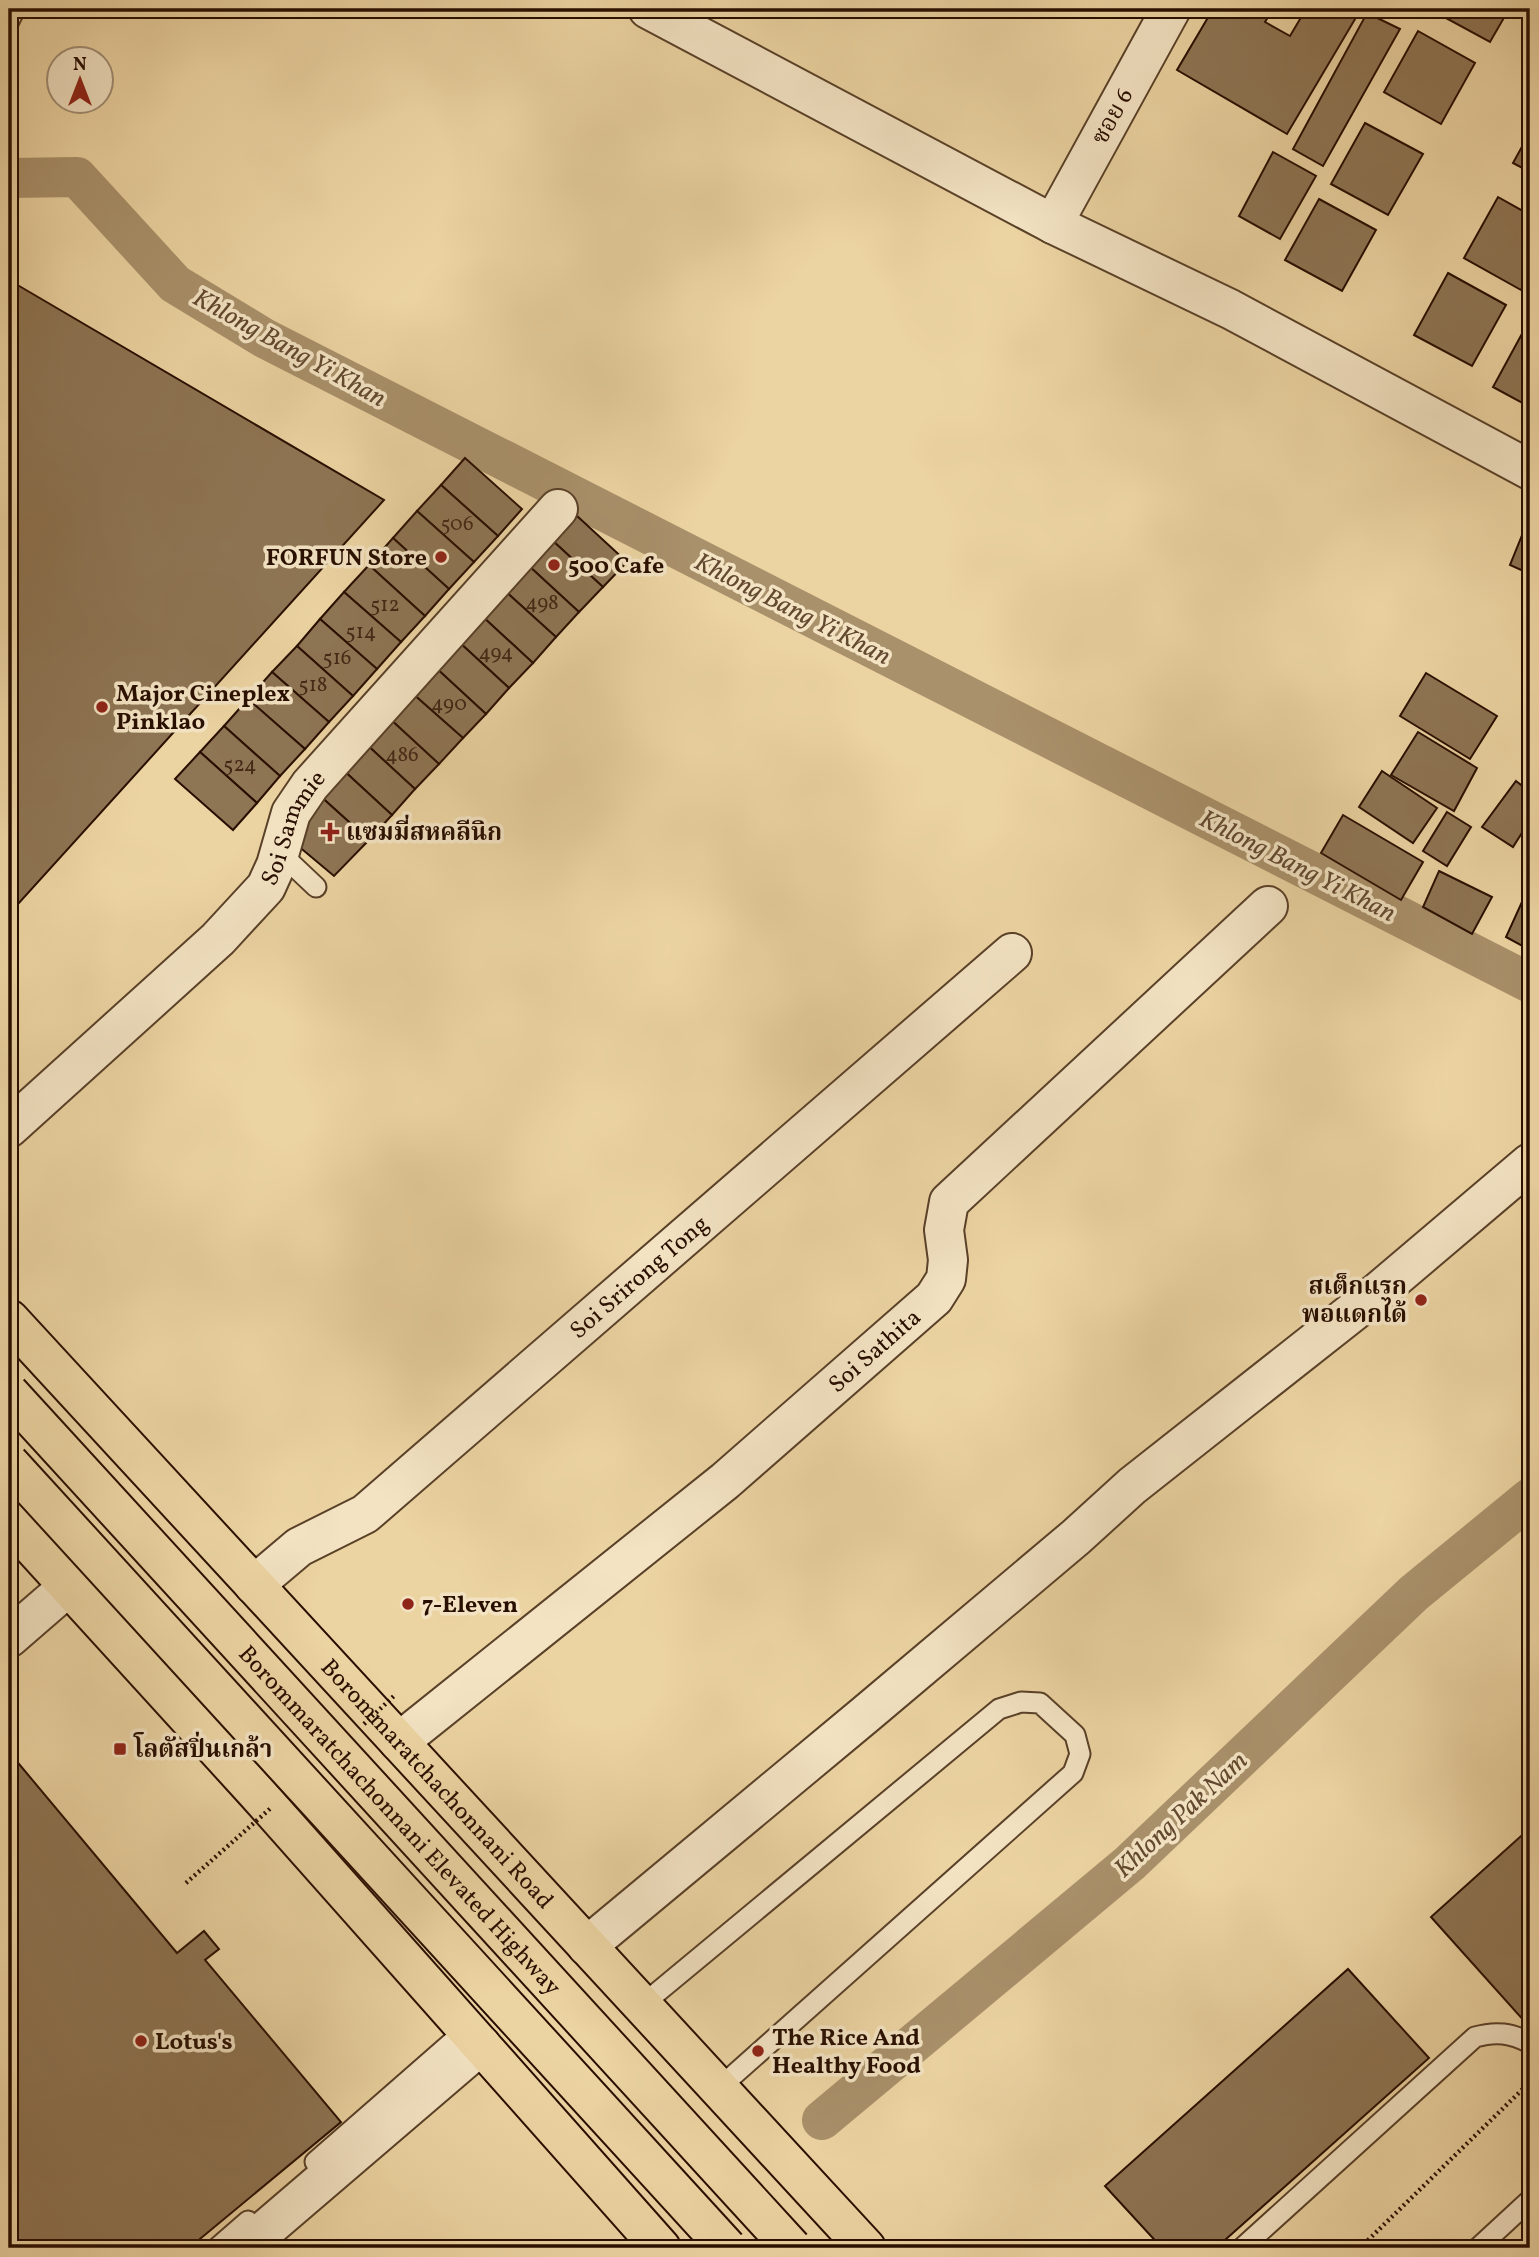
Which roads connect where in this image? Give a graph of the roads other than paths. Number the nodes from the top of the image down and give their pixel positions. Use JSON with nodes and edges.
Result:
{"nodes":[{"id":1,"x":15,"y":9,"type":"edge"},
{"id":2,"x":648,"y":9,"type":"edge"},
{"id":3,"x":1171,"y":9,"type":"edge"},
{"id":4,"x":9,"y":21,"type":"edge"},
{"id":5,"x":708,"y":23,"type":"edge"},
{"id":6,"x":1043,"y":219,"type":"junction"},
{"id":7,"x":1530,"y":470,"type":"edge"},
{"id":8,"x":558,"y":509,"type":"dead end"},
{"id":9,"x":279,"y":852,"type":"junction"},
{"id":10,"x":316,"y":887,"type":"dead end"},
{"id":11,"x":1268,"y":906,"type":"dead end"},
{"id":12,"x":1012,"y":953,"type":"dead end"},
{"id":13,"x":9,"y":1128,"type":"edge"},
{"id":14,"x":1530,"y":1163,"type":"edge"},
{"id":15,"x":9,"y":1319,"type":"edge"},
{"id":16,"x":9,"y":1393,"type":"edge"},
{"id":17,"x":9,"y":1462,"type":"edge"},
{"id":18,"x":9,"y":1521,"type":"edge"},
{"id":19,"x":254,"y":1585,"type":"junction"},
{"id":20,"x":69,"y":1586,"type":"junction"},
{"id":21,"x":10,"y":1633,"type":"edge"},
{"id":22,"x":398,"y":1742,"type":"junction"},
{"id":23,"x":587,"y":1946,"type":"junction"},
{"id":24,"x":642,"y":2005,"type":"junction"},
{"id":25,"x":474,"y":2037,"type":"junction"},
{"id":26,"x":1530,"y":2043,"type":"edge"},
{"id":27,"x":719,"y":2088,"type":"junction"},
{"id":28,"x":1530,"y":2200,"type":"edge"},
{"id":29,"x":217,"y":2248,"type":"edge"},
{"id":30,"x":244,"y":2248,"type":"edge"},
{"id":31,"x":662,"y":2248,"type":"edge"},
{"id":32,"x":727,"y":2248,"type":"edge"},
{"id":33,"x":792,"y":2248,"type":"edge"},
{"id":34,"x":866,"y":2248,"type":"edge"},
{"id":35,"x":1242,"y":2248,"type":"edge"},
{"id":36,"x":1478,"y":2248,"type":"edge"}],
"edges":[{"from":1,"to":4,"type":"lane"},
{"from":2,"to":5,"type":"street"},
{"from":3,"to":6,"type":"street","name":"ซอย 6"},
{"from":5,"to":6,"type":"street"},
{"from":6,"to":7,"type":"street"},
{"from":8,"to":9,"type":"street","name":"Soi Sammie"},
{"from":9,"to":10,"type":"lane"},
{"from":9,"to":13,"type":"street","name":"Soi Sammie"},
{"from":11,"to":22,"type":"street","name":"Soi Sathita"},
{"from":12,"to":19,"type":"street","name":"Soi Srirong Tong"},
{"from":14,"to":23,"type":"street"},
{"from":15,"to":19,"type":"main road","name":"Borommaratchachonnani Road"},
{"from":16,"to":33,"type":"main road","name":"Borommaratchachonnani Elevated Highway","bridge":true},
{"from":17,"to":32,"type":"main road","name":"Borommaratchachonnani Elevated Highway","bridge":true},
{"from":18,"to":20,"type":"main road"},
{"from":19,"to":22,"type":"main road","name":"Borommaratchachonnani Road"},
{"from":20,"to":21,"type":"street"},
{"from":20,"to":25,"type":"main road"},
{"from":22,"to":23,"type":"main road","name":"Borommaratchachonnani Road"},
{"from":23,"to":24,"type":"main road","name":"Borommaratchachonnani Road"},
{"from":24,"to":27,"type":"main road","name":"Borommaratchachonnani Road"},
{"from":24,"to":27,"type":"lane"},
{"from":25,"to":29,"type":"lane"},
{"from":25,"to":30,"type":"street"},
{"from":25,"to":31,"type":"main road"},
{"from":26,"to":35,"type":"lane"},
{"from":27,"to":34,"type":"main road","name":"Borommaratchachonnani Road"},
{"from":28,"to":36,"type":"lane"}]}
